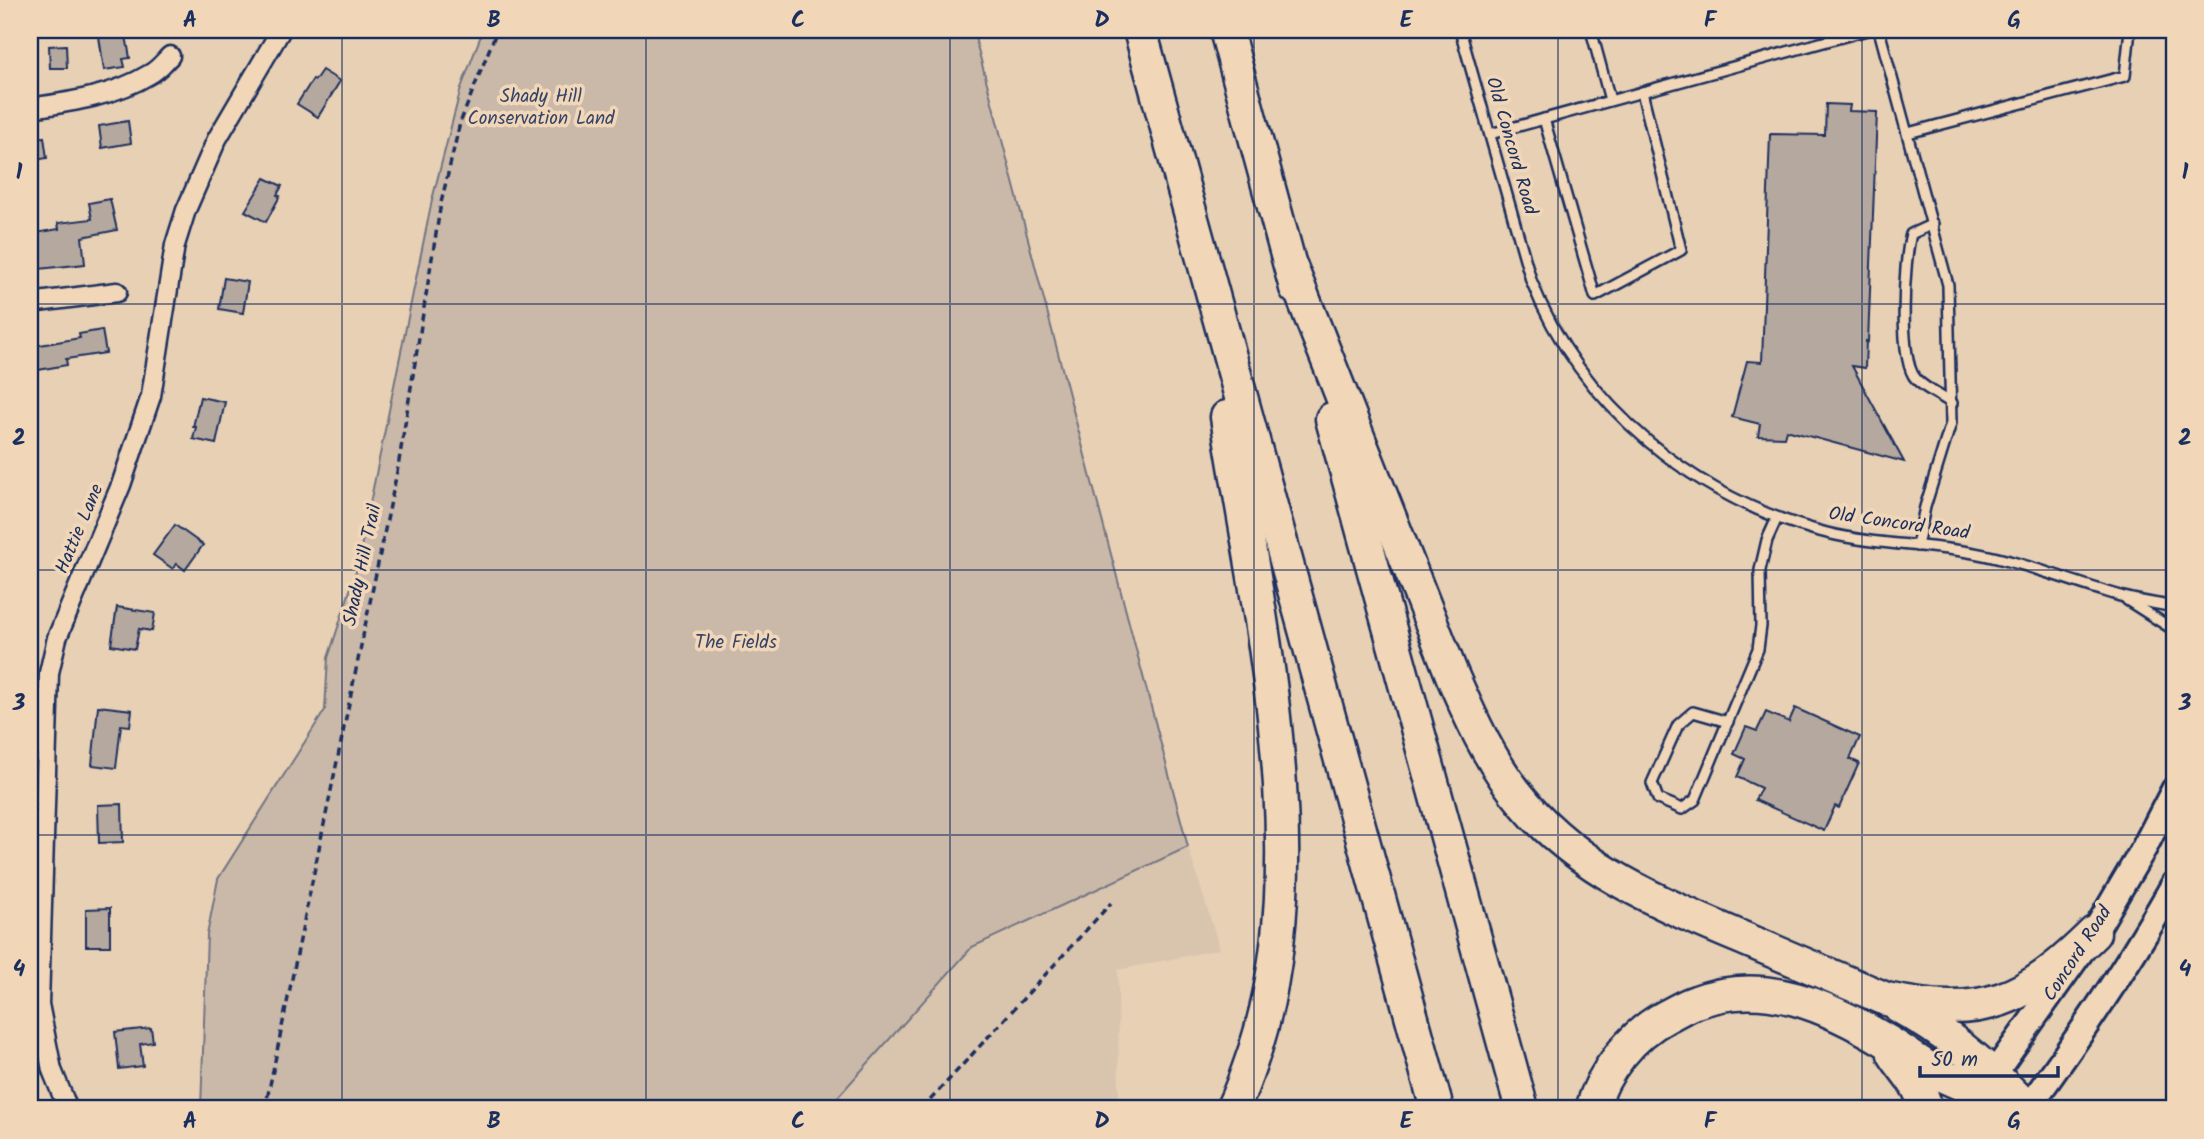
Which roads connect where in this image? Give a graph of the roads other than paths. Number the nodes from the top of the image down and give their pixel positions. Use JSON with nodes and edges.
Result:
{"nodes":[{"id":1,"x":281,"y":30,"type":"edge"},
{"id":2,"x":1140,"y":30,"type":"edge"},
{"id":3,"x":1226,"y":30,"type":"edge"},
{"id":4,"x":1460,"y":30,"type":"edge"},
{"id":5,"x":1591,"y":30,"type":"edge"},
{"id":6,"x":1867,"y":30,"type":"edge"},
{"id":7,"x":1879,"y":30,"type":"edge"},
{"id":8,"x":2130,"y":30,"type":"edge"},
{"id":9,"x":170,"y":56,"type":"dead end"},
{"id":10,"x":1642,"y":92,"type":"junction"},
{"id":11,"x":1611,"y":100,"type":"junction"},
{"id":12,"x":30,"y":108,"type":"edge"},
{"id":13,"x":1544,"y":119,"type":"junction"},
{"id":14,"x":1908,"y":133,"type":"junction"},
{"id":15,"x":1490,"y":134,"type":"junction"},
{"id":16,"x":1933,"y":224,"type":"junction"},
{"id":17,"x":1203,"y":264,"type":"junction"},
{"id":18,"x":1291,"y":267,"type":"junction"},
{"id":19,"x":117,"y":292,"type":"dead end"},
{"id":20,"x":30,"y":303,"type":"edge"},
{"id":21,"x":1952,"y":403,"type":"junction"},
{"id":22,"x":1777,"y":518,"type":"junction"},
{"id":23,"x":1917,"y":546,"type":"junction"},
{"id":24,"x":2120,"y":596,"type":"junction"},
{"id":25,"x":2174,"y":607,"type":"edge"},
{"id":26,"x":2174,"y":630,"type":"edge"},
{"id":27,"x":1728,"y":722,"type":"junction"},
{"id":28,"x":2174,"y":790,"type":"edge"},
{"id":29,"x":37,"y":800,"type":"edge"},
{"id":30,"x":2174,"y":884,"type":"edge"},
{"id":31,"x":2094,"y":933,"type":"junction"},
{"id":32,"x":1886,"y":999,"type":"junction"},
{"id":33,"x":1885,"y":1041,"type":"junction"},
{"id":34,"x":1982,"y":1092,"type":"edge"},
{"id":35,"x":68,"y":1109,"type":"edge"},
{"id":36,"x":1232,"y":1109,"type":"edge"},
{"id":37,"x":1437,"y":1109,"type":"edge"},
{"id":38,"x":1521,"y":1109,"type":"edge"},
{"id":39,"x":1592,"y":1109,"type":"edge"},
{"id":40,"x":1926,"y":1109,"type":"edge"},
{"id":41,"x":2027,"y":1109,"type":"edge"}],
"edges":[{"from":1,"to":29,"type":"street","name":"Hattie Lane"},
{"from":2,"to":17,"type":"highway"},
{"from":3,"to":18,"type":"highway"},
{"from":4,"to":15,"type":"lane","name":"Old Concord Road"},
{"from":5,"to":11,"type":"lane"},
{"from":6,"to":10,"type":"lane"},
{"from":7,"to":14,"type":"lane"},
{"from":8,"to":14,"type":"lane"},
{"from":9,"to":12,"type":"street"},
{"from":10,"to":11,"type":"lane"},
{"from":10,"to":13,"type":"lane"},
{"from":11,"to":13,"type":"lane"},
{"from":13,"to":15,"type":"lane"},
{"from":14,"to":16,"type":"lane"},
{"from":15,"to":22,"type":"lane","name":"Old Concord Road"},
{"from":16,"to":21,"type":"lane"},
{"from":16,"to":21,"type":"lane"},
{"from":17,"to":36,"type":"highway"},
{"from":17,"to":37,"type":"highway"},
{"from":18,"to":32,"type":"highway"},
{"from":18,"to":38,"type":"highway"},
{"from":19,"to":20,"type":"street"},
{"from":21,"to":23,"type":"lane"},
{"from":22,"to":23,"type":"lane","name":"Old Concord Road"},
{"from":22,"to":27,"type":"lane"},
{"from":23,"to":24,"type":"lane","name":"Old Concord Road"},
{"from":24,"to":25,"type":"lane","name":"Old Concord Road"},
{"from":24,"to":26,"type":"lane","name":"Old Concord Road"},
{"from":27,"to":27,"type":"lane"},
{"from":28,"to":31,"type":"main road","name":"Concord Road"},
{"from":29,"to":35,"type":"street","name":"Hattie Lane"},
{"from":30,"to":41,"type":"main road"},
{"from":31,"to":32,"type":"highway"},
{"from":31,"to":34,"type":"main road","name":"Concord Road"},
{"from":32,"to":34,"type":"highway"},
{"from":33,"to":34,"type":"highway"},
{"from":33,"to":39,"type":"highway"},
{"from":33,"to":40,"type":"highway"},
{"from":34,"to":41,"type":"highway"}]}
